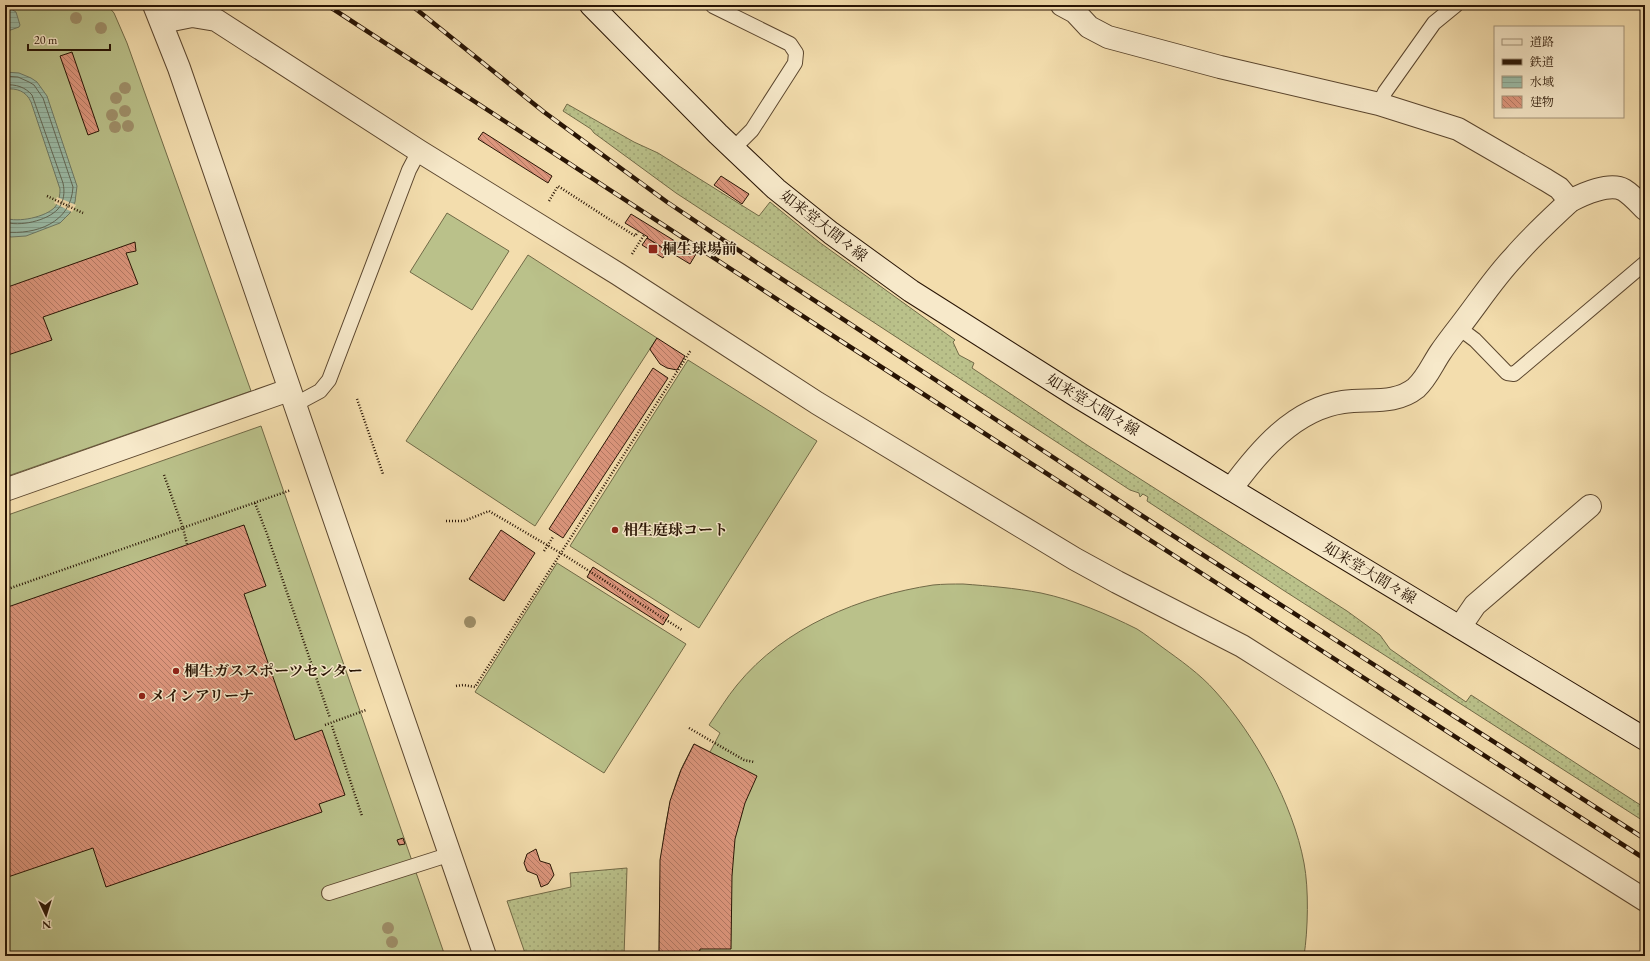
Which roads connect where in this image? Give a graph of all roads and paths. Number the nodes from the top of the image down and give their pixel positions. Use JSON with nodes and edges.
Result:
{"nodes":[{"id":1,"x":591,"y":5,"type":"edge"},
{"id":2,"x":1456,"y":5,"type":"edge"},
{"id":3,"x":713,"y":6,"type":"dead end"},
{"id":4,"x":1073,"y":7,"type":"edge"},
{"id":5,"x":158,"y":13,"type":"edge"},
{"id":6,"x":1379,"y":104,"type":"junction"},
{"id":7,"x":733,"y":149,"type":"junction"},
{"id":8,"x":419,"y":151,"type":"junction"},
{"id":9,"x":47,"y":196,"type":"dead end"},
{"id":10,"x":1570,"y":202,"type":"junction"},
{"id":11,"x":547,"y":204,"type":"dead end"},
{"id":12,"x":1645,"y":210,"type":"edge"},
{"id":13,"x":83,"y":213,"type":"dead end"},
{"id":14,"x":638,"y":232,"type":"dead end"},
{"id":15,"x":644,"y":235,"type":"dead end"},
{"id":16,"x":639,"y":242,"type":"dead end"},
{"id":17,"x":1645,"y":263,"type":"edge"},
{"id":18,"x":1459,"y":328,"type":"junction"},
{"id":19,"x":692,"y":348,"type":"dead end"},
{"id":20,"x":292,"y":397,"type":"junction"},
{"id":21,"x":356,"y":399,"type":"dead end"},
{"id":22,"x":383,"y":474,"type":"dead end"},
{"id":23,"x":164,"y":475,"type":"dead end"},
{"id":24,"x":1231,"y":489,"type":"junction"},
{"id":25,"x":5,"y":490,"type":"edge"},
{"id":26,"x":291,"y":490,"type":"dead end"},
{"id":27,"x":255,"y":503,"type":"junction"},
{"id":28,"x":1590,"y":506,"type":"dead end"},
{"id":29,"x":446,"y":521,"type":"dead end"},
{"id":30,"x":183,"y":528,"type":"junction"},
{"id":31,"x":553,"y":537,"type":"dead end"},
{"id":32,"x":188,"y":544,"type":"dead end"},
{"id":33,"x":544,"y":551,"type":"dead end"},
{"id":34,"x":560,"y":554,"type":"junction"},
{"id":35,"x":5,"y":590,"type":"edge"},
{"id":36,"x":1460,"y":627,"type":"junction"},
{"id":37,"x":682,"y":630,"type":"dead end"},
{"id":38,"x":456,"y":686,"type":"dead end"},
{"id":39,"x":366,"y":710,"type":"dead end"},
{"id":40,"x":330,"y":718,"type":"dead end"},
{"id":41,"x":325,"y":725,"type":"dead end"},
{"id":42,"x":332,"y":726,"type":"dead end"},
{"id":43,"x":689,"y":728,"type":"dead end"},
{"id":44,"x":1645,"y":739,"type":"edge"},
{"id":45,"x":754,"y":762,"type":"dead end"},
{"id":46,"x":362,"y":816,"type":"dead end"},
{"id":47,"x":451,"y":854,"type":"junction"},
{"id":48,"x":329,"y":893,"type":"dead end"},
{"id":49,"x":1645,"y":900,"type":"edge"},
{"id":50,"x":485,"y":956,"type":"edge"}],
"edges":[{"from":1,"to":7,"type":"street","name":"如来堂大間々線"},
{"from":2,"to":6,"type":"lane"},
{"from":3,"to":7,"type":"lane"},
{"from":4,"to":6,"type":"street"},
{"from":5,"to":8,"type":"street"},
{"from":5,"to":20,"type":"street"},
{"from":6,"to":10,"type":"street"},
{"from":7,"to":24,"type":"street","name":"如来堂大間々線"},
{"from":8,"to":20,"type":"lane"},
{"from":8,"to":49,"type":"street"},
{"from":9,"to":13,"type":"path"},
{"from":10,"to":12,"type":"street"},
{"from":10,"to":18,"type":"street"},
{"from":11,"to":14,"type":"path"},
{"from":15,"to":16,"type":"path"},
{"from":17,"to":18,"type":"lane"},
{"from":18,"to":24,"type":"street"},
{"from":19,"to":34,"type":"path"},
{"from":20,"to":25,"type":"street"},
{"from":20,"to":47,"type":"street"},
{"from":21,"to":22,"type":"path"},
{"from":23,"to":30,"type":"path"},
{"from":24,"to":36,"type":"street","name":"如来堂大間々線"},
{"from":26,"to":27,"type":"path"},
{"from":27,"to":30,"type":"path"},
{"from":27,"to":40,"type":"path"},
{"from":28,"to":36,"type":"street"},
{"from":29,"to":34,"type":"path"},
{"from":30,"to":32,"type":"path"},
{"from":30,"to":35,"type":"path"},
{"from":31,"to":33,"type":"path","bridge":true},
{"from":34,"to":37,"type":"path"},
{"from":34,"to":38,"type":"path"},
{"from":36,"to":44,"type":"street","name":"如来堂大間々線"},
{"from":39,"to":41,"type":"path"},
{"from":42,"to":46,"type":"path"},
{"from":43,"to":45,"type":"path"},
{"from":47,"to":48,"type":"lane"},
{"from":47,"to":50,"type":"street"}]}
